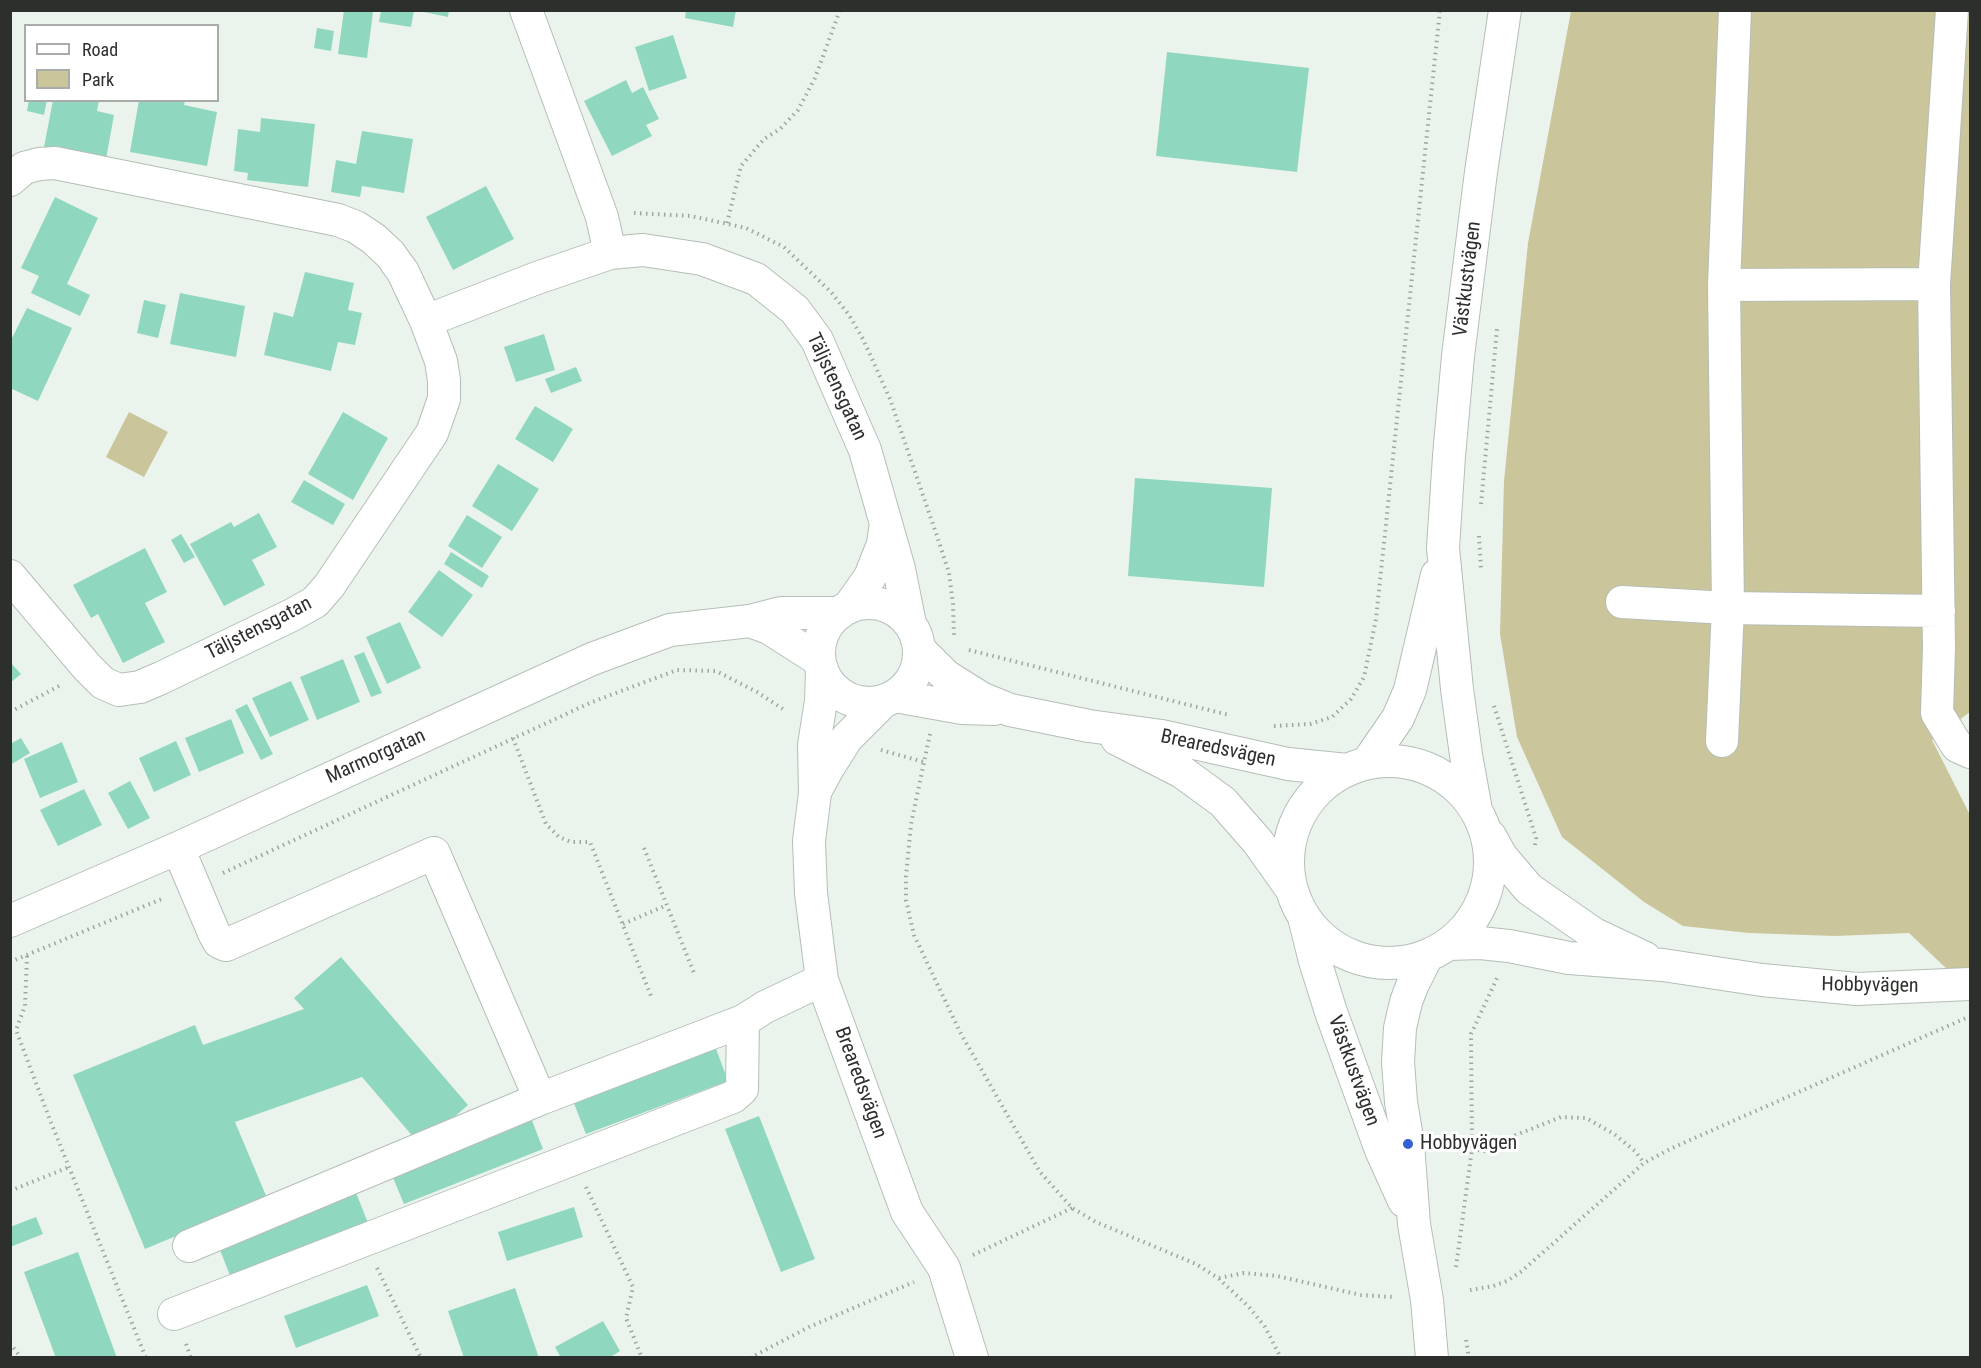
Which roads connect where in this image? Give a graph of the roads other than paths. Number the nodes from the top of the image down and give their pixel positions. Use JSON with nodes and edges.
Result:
{"nodes":[{"id":1,"x":1505,"y":10,"type":"edge"},
{"id":2,"x":1735,"y":10,"type":"edge"},
{"id":3,"x":1952,"y":10,"type":"edge"},
{"id":4,"x":538,"y":16,"type":"edge"},
{"id":5,"x":10,"y":180,"type":"edge"},
{"id":6,"x":610,"y":253,"type":"junction"},
{"id":7,"x":1934,"y":284,"type":"junction"},
{"id":8,"x":1724,"y":285,"type":"junction"},
{"id":9,"x":426,"y":321,"type":"junction"},
{"id":10,"x":886,"y":522,"type":"junction"},
{"id":11,"x":1443,"y":548,"type":"junction"},
{"id":12,"x":10,"y":576,"type":"edge"},
{"id":13,"x":1622,"y":602,"type":"dead end"},
{"id":14,"x":1728,"y":608,"type":"junction"},
{"id":15,"x":844,"y":610,"type":"junction"},
{"id":16,"x":1939,"y":611,"type":"junction"},
{"id":17,"x":750,"y":621,"type":"junction"},
{"id":18,"x":914,"y":636,"type":"junction"},
{"id":19,"x":820,"y":665,"type":"junction"},
{"id":20,"x":890,"y":698,"type":"junction"},
{"id":21,"x":1010,"y":710,"type":"junction"},
{"id":22,"x":1089,"y":726,"type":"junction"},
{"id":23,"x":1722,"y":741,"type":"dead end"},
{"id":24,"x":1971,"y":752,"type":"edge"},
{"id":25,"x":1357,"y":766,"type":"junction"},
{"id":26,"x":815,"y":793,"type":"junction"},
{"id":27,"x":1480,"y":818,"type":"junction"},
{"id":28,"x":177,"y":848,"type":"junction"},
{"id":29,"x":1298,"y":903,"type":"junction"},
{"id":30,"x":12,"y":920,"type":"edge"},
{"id":31,"x":1438,"y":950,"type":"junction"},
{"id":32,"x":1663,"y":965,"type":"junction"},
{"id":33,"x":822,"y":980,"type":"junction"},
{"id":34,"x":1971,"y":984,"type":"edge"},
{"id":35,"x":743,"y":1021,"type":"junction"},
{"id":36,"x":540,"y":1100,"type":"junction"},
{"id":37,"x":1414,"y":1224,"type":"junction"},
{"id":38,"x":189,"y":1246,"type":"dead end"},
{"id":39,"x":174,"y":1314,"type":"dead end"},
{"id":40,"x":972,"y":1358,"type":"edge"},
{"id":41,"x":1432,"y":1358,"type":"edge"}],
"edges":[{"from":1,"to":11,"type":"street","name":"Västkustvägen"},
{"from":2,"to":8,"type":"street"},
{"from":3,"to":7,"type":"street"},
{"from":4,"to":6,"type":"street"},
{"from":5,"to":9,"type":"street","name":"Täljstensgatan"},
{"from":6,"to":9,"type":"street","name":"Täljstensgatan"},
{"from":6,"to":10,"type":"street","name":"Täljstensgatan"},
{"from":7,"to":8,"type":"street"},
{"from":7,"to":16,"type":"street"},
{"from":8,"to":14,"type":"street"},
{"from":9,"to":12,"type":"street","name":"Täljstensgatan"},
{"from":10,"to":15,"type":"street","name":"Täljstensgatan"},
{"from":10,"to":18,"type":"street","name":"Täljstensgatan"},
{"from":11,"to":25,"type":"street","name":"Västkustvägen"},
{"from":11,"to":27,"type":"street","name":"Västkustvägen"},
{"from":13,"to":14,"type":"street"},
{"from":14,"to":16,"type":"street"},
{"from":14,"to":23,"type":"street"},
{"from":15,"to":17,"type":"street","name":"Marmorgatan"},
{"from":15,"to":18,"type":"street"},
{"from":15,"to":19,"type":"street"},
{"from":16,"to":24,"type":"street"},
{"from":17,"to":19,"type":"street"},
{"from":17,"to":28,"type":"street","name":"Marmorgatan"},
{"from":18,"to":20,"type":"street"},
{"from":18,"to":21,"type":"street","name":"Brearedsvägen"},
{"from":19,"to":20,"type":"street"},
{"from":19,"to":26,"type":"street","name":"Brearedsvägen"},
{"from":20,"to":21,"type":"street","name":"Brearedsvägen"},
{"from":20,"to":26,"type":"street","name":"Brearedsvägen"},
{"from":21,"to":22,"type":"street","name":"Brearedsvägen"},
{"from":22,"to":25,"type":"street","name":"Brearedsvägen"},
{"from":22,"to":29,"type":"street","name":"Brearedsvägen"},
{"from":25,"to":27,"type":"street"},
{"from":25,"to":29,"type":"street"},
{"from":26,"to":33,"type":"street","name":"Brearedsvägen"},
{"from":27,"to":31,"type":"street"},
{"from":27,"to":32,"type":"street","name":"Hobbyvägen"},
{"from":28,"to":30,"type":"street","name":"Marmorgatan"},
{"from":28,"to":36,"type":"street"},
{"from":29,"to":31,"type":"street"},
{"from":29,"to":37,"type":"street","name":"Västkustvägen"},
{"from":31,"to":32,"type":"street","name":"Hobbyvägen"},
{"from":31,"to":37,"type":"street","name":"Västkustvägen"},
{"from":32,"to":34,"type":"street","name":"Hobbyvägen"},
{"from":33,"to":35,"type":"street"},
{"from":33,"to":40,"type":"street","name":"Brearedsvägen"},
{"from":35,"to":36,"type":"street"},
{"from":35,"to":39,"type":"street"},
{"from":36,"to":38,"type":"street"},
{"from":37,"to":41,"type":"street","name":"Västkustvägen"}]}
